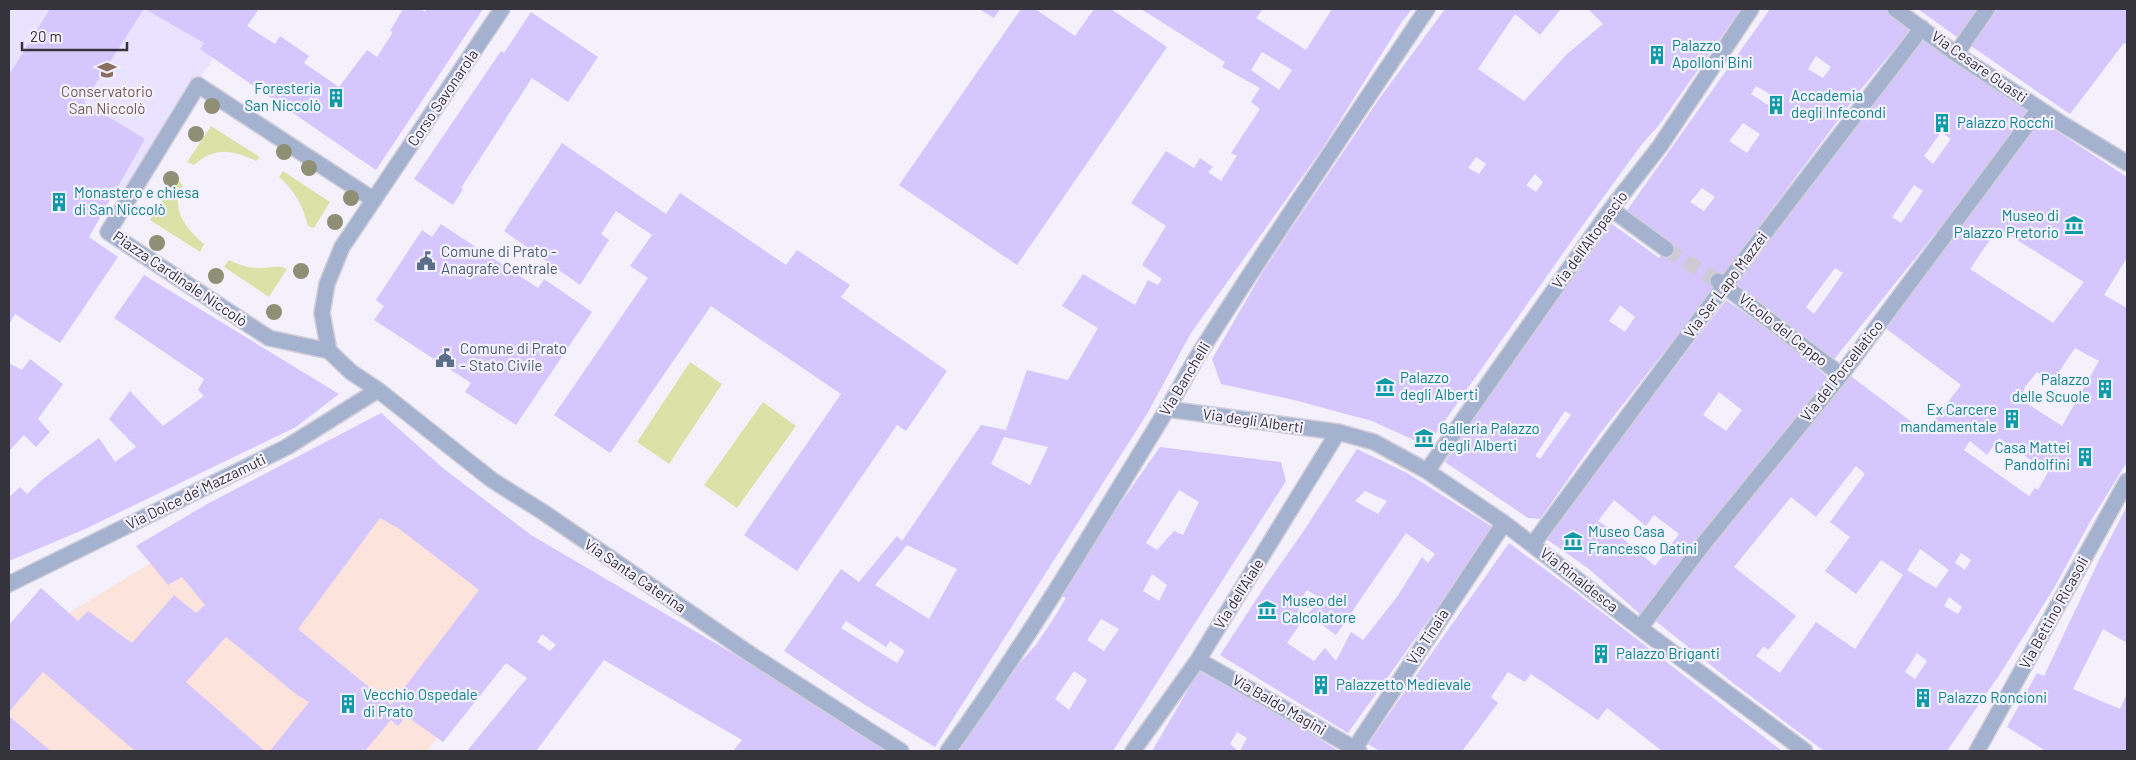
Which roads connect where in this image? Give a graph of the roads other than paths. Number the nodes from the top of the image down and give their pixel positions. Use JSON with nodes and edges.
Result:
{"nodes":[{"id":1,"x":502,"y":9,"type":"edge"},
{"id":2,"x":1427,"y":9,"type":"edge"},
{"id":3,"x":1751,"y":9,"type":"edge"},
{"id":4,"x":1895,"y":9,"type":"edge"},
{"id":5,"x":1987,"y":9,"type":"edge"},
{"id":6,"x":1922,"y":28,"type":"junction"},
{"id":7,"x":1956,"y":54,"type":"junction"},
{"id":8,"x":2040,"y":109,"type":"junction"},
{"id":9,"x":2127,"y":163,"type":"edge"},
{"id":10,"x":374,"y":200,"type":"junction"},
{"id":11,"x":1611,"y":209,"type":"junction"},
{"id":12,"x":1666,"y":249,"type":"tunnel mouth"},
{"id":13,"x":1721,"y":283,"type":"junction"},
{"id":14,"x":329,"y":351,"type":"junction"},
{"id":15,"x":1841,"y":375,"type":"junction"},
{"id":16,"x":378,"y":390,"type":"junction"},
{"id":17,"x":1167,"y":409,"type":"junction"},
{"id":18,"x":1338,"y":432,"type":"junction"},
{"id":19,"x":1427,"y":471,"type":"junction"},
{"id":20,"x":2127,"y":481,"type":"edge"},
{"id":21,"x":1504,"y":523,"type":"junction"},
{"id":22,"x":1533,"y":544,"type":"junction"},
{"id":23,"x":9,"y":584,"type":"edge"},
{"id":24,"x":1640,"y":628,"type":"junction"},
{"id":25,"x":1198,"y":660,"type":"junction"},
{"id":26,"x":1984,"y":749,"type":"edge"},
{"id":27,"x":1355,"y":750,"type":"edge"},
{"id":28,"x":900,"y":751,"type":"edge"},
{"id":29,"x":948,"y":751,"type":"edge"},
{"id":30,"x":1133,"y":751,"type":"edge"},
{"id":31,"x":1805,"y":751,"type":"edge"}],
"edges":[{"from":1,"to":10,"type":"street","name":"Corso Savonarola"},
{"from":2,"to":17,"type":"street","name":"Via Banchelli"},
{"from":3,"to":11,"type":"street","name":"Via dell'Altopascio"},
{"from":4,"to":6,"type":"street","name":"Via Cesare Guasti"},
{"from":5,"to":7,"type":"street"},
{"from":6,"to":7,"type":"street","name":"Via Cesare Guasti"},
{"from":6,"to":13,"type":"street","name":"Via Ser Lapo Mazzei"},
{"from":7,"to":8,"type":"street","name":"Via Cesare Guasti"},
{"from":8,"to":9,"type":"street","name":"Via Cesare Guasti"},
{"from":8,"to":15,"type":"street","name":"Via del Porcellatico"},
{"from":10,"to":14,"type":"street"},
{"from":10,"to":14,"type":"street","name":"Piazza Cardinale Niccolò"},
{"from":11,"to":12,"type":"street"},
{"from":11,"to":19,"type":"street","name":"Via dell'Altopascio"},
{"from":13,"to":15,"type":"street","name":"Vicolo del Ceppo"},
{"from":13,"to":22,"type":"street","name":"Via Ser Lapo Mazzei"},
{"from":14,"to":16,"type":"street"},
{"from":15,"to":24,"type":"street","name":"Via del Porcellatico"},
{"from":16,"to":23,"type":"street","name":"Via Dolce de' Mazzamuti"},
{"from":16,"to":28,"type":"street","name":"Via Santa Caterina"},
{"from":17,"to":18,"type":"street","name":"Via degli Alberti"},
{"from":17,"to":29,"type":"street","name":"Via Banchelli"},
{"from":18,"to":19,"type":"street","name":"Via Rinaldesca"},
{"from":18,"to":25,"type":"street","name":"Via dell'Aiale"},
{"from":19,"to":21,"type":"street","name":"Via Rinaldesca"},
{"from":20,"to":26,"type":"street","name":"Via Bettino Ricasoli"},
{"from":21,"to":22,"type":"street","name":"Via Rinaldesca"},
{"from":21,"to":27,"type":"street","name":"Via Tinaia"},
{"from":22,"to":24,"type":"street","name":"Via Rinaldesca"},
{"from":24,"to":31,"type":"street","name":"Via Rinaldesca"},
{"from":25,"to":27,"type":"street","name":"Via Baldo Magini"},
{"from":25,"to":30,"type":"street","name":"Via dell'Aiale"}]}
